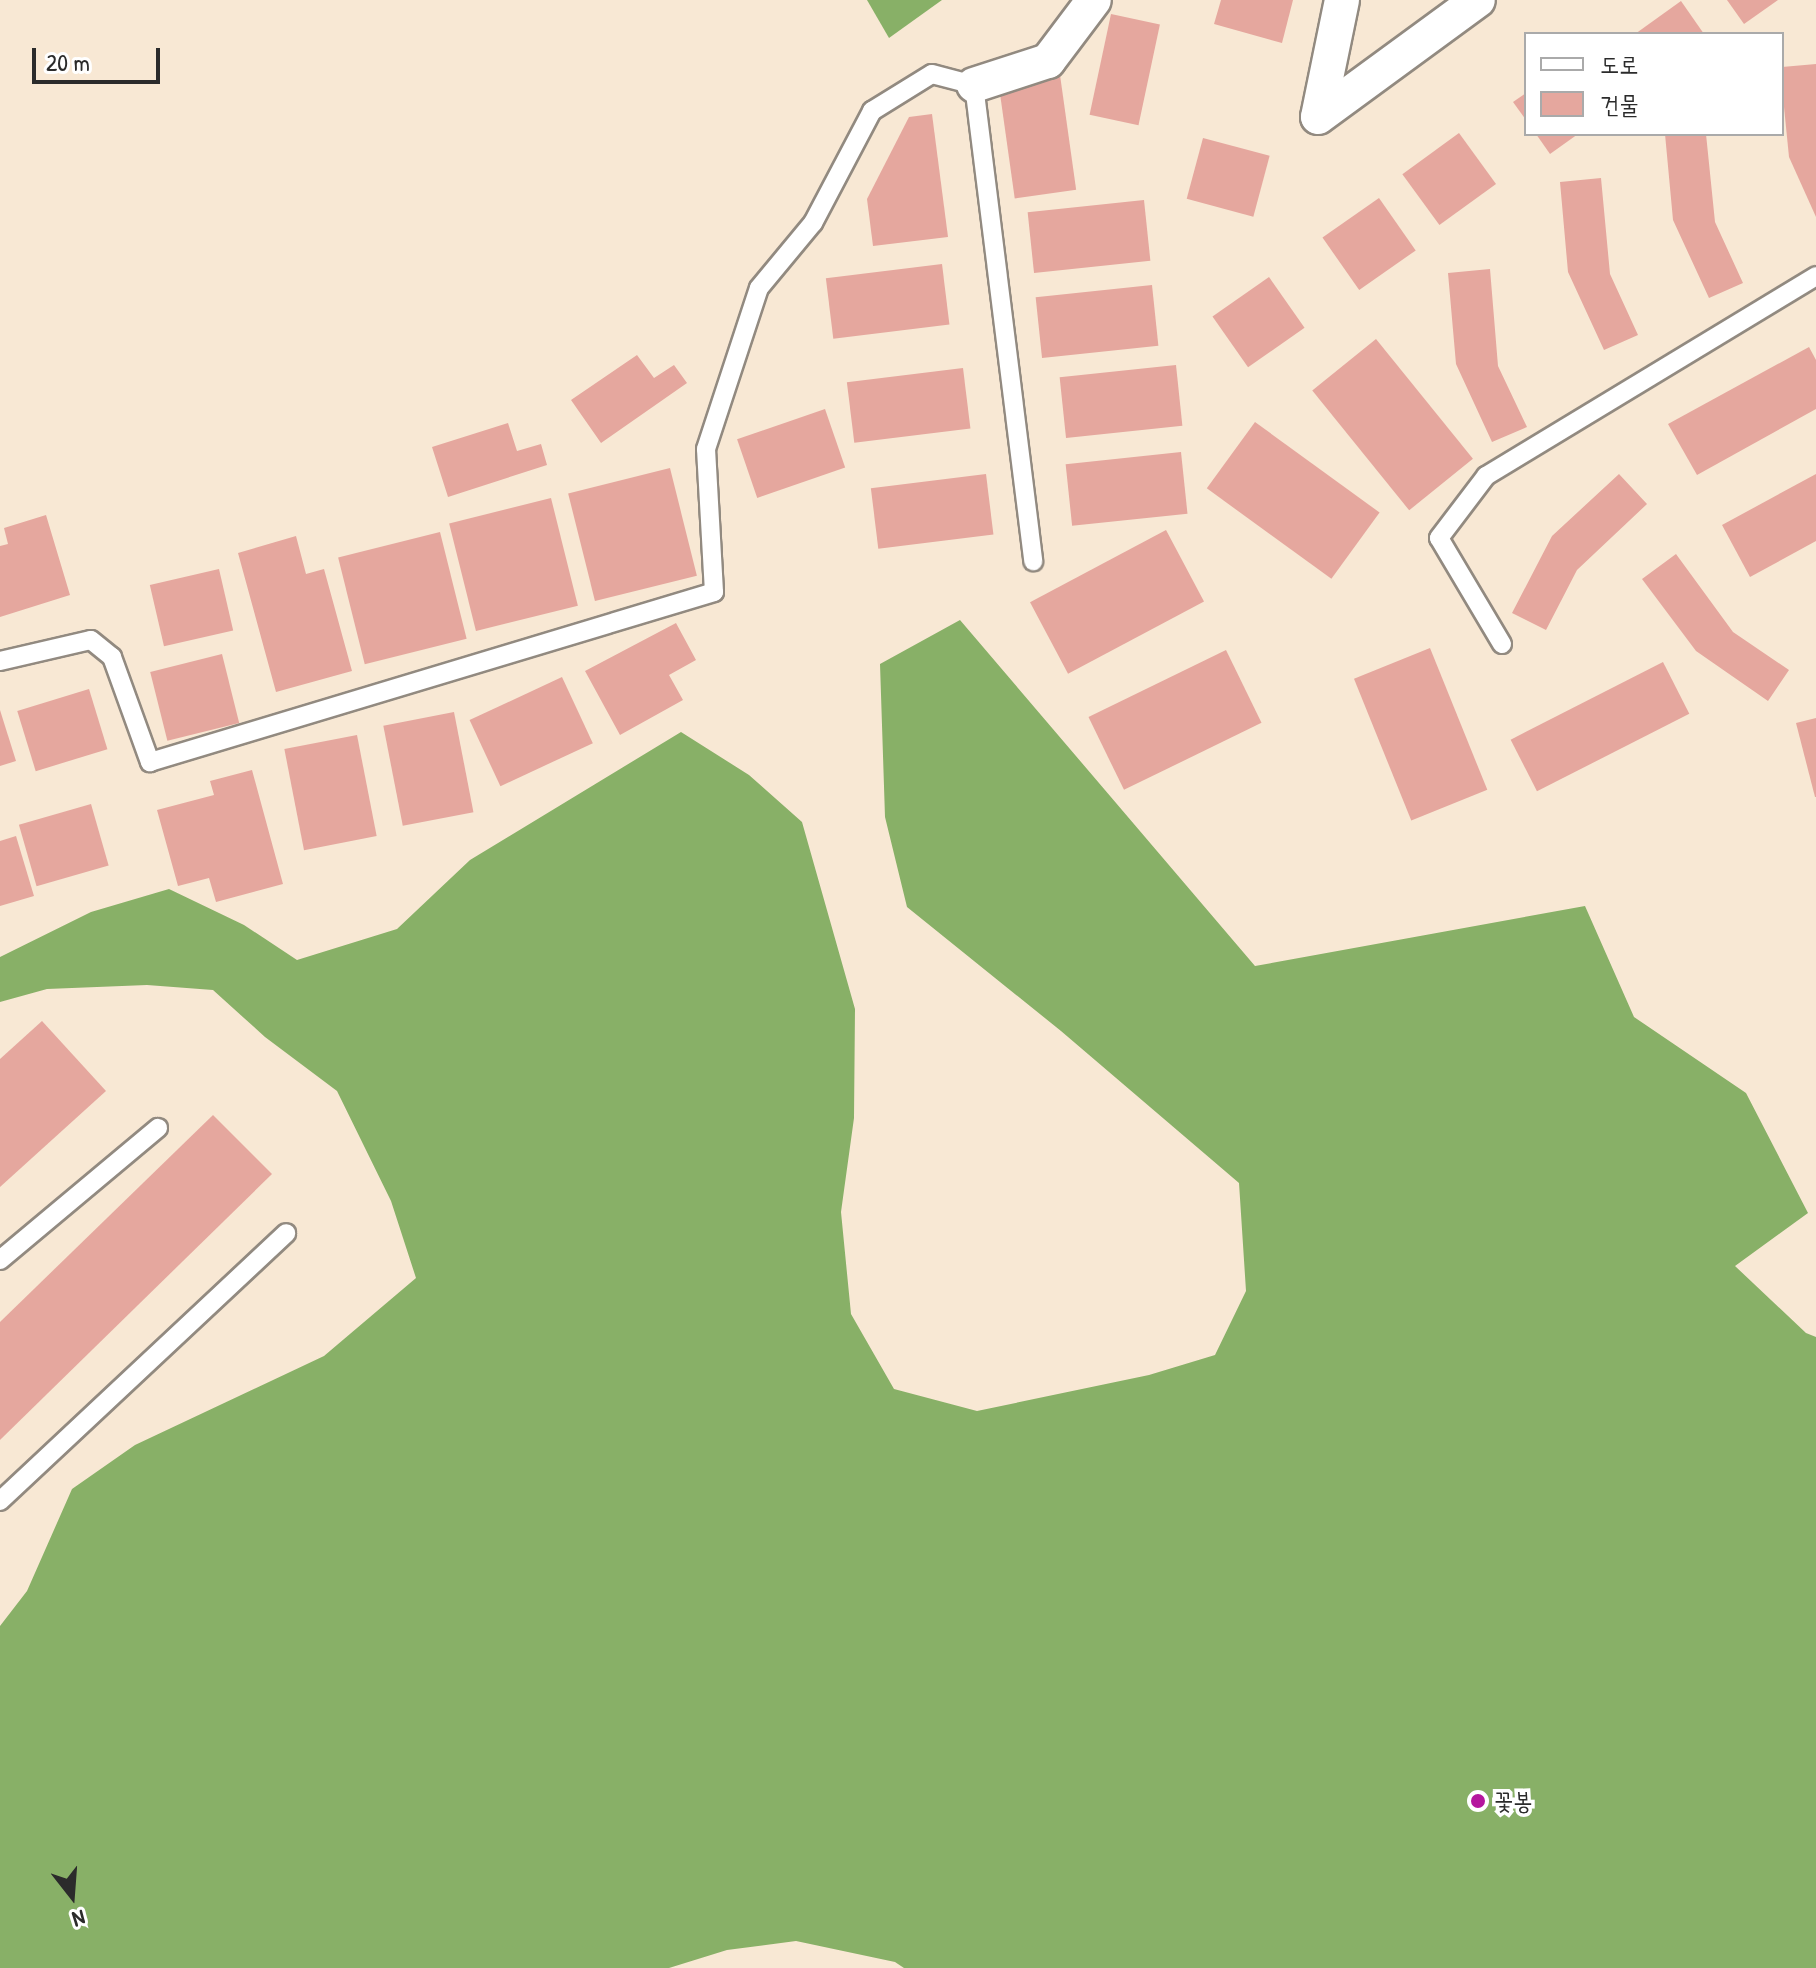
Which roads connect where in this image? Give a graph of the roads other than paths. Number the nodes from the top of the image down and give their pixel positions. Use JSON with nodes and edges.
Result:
{"nodes":[{"id":1,"x":1094,"y":0,"type":"edge"},
{"id":2,"x":1342,"y":0,"type":"edge"},
{"id":3,"x":1478,"y":0,"type":"edge"},
{"id":4,"x":974,"y":85,"type":"junction"},
{"id":5,"x":1816,"y":276,"type":"edge"},
{"id":6,"x":1033,"y":561,"type":"dead end"},
{"id":7,"x":1502,"y":644,"type":"dead end"},
{"id":8,"x":0,"y":661,"type":"edge"},
{"id":9,"x":158,"y":1128,"type":"dead end"},
{"id":10,"x":286,"y":1233,"type":"dead end"},
{"id":11,"x":0,"y":1260,"type":"edge"},
{"id":12,"x":0,"y":1501,"type":"edge"}],
"edges":[{"from":1,"to":4,"type":"street"},
{"from":2,"to":3,"type":"street"},
{"from":4,"to":6,"type":"lane"},
{"from":4,"to":8,"type":"lane"},
{"from":5,"to":7,"type":"lane"},
{"from":9,"to":11,"type":"lane"},
{"from":10,"to":12,"type":"lane"}]}
